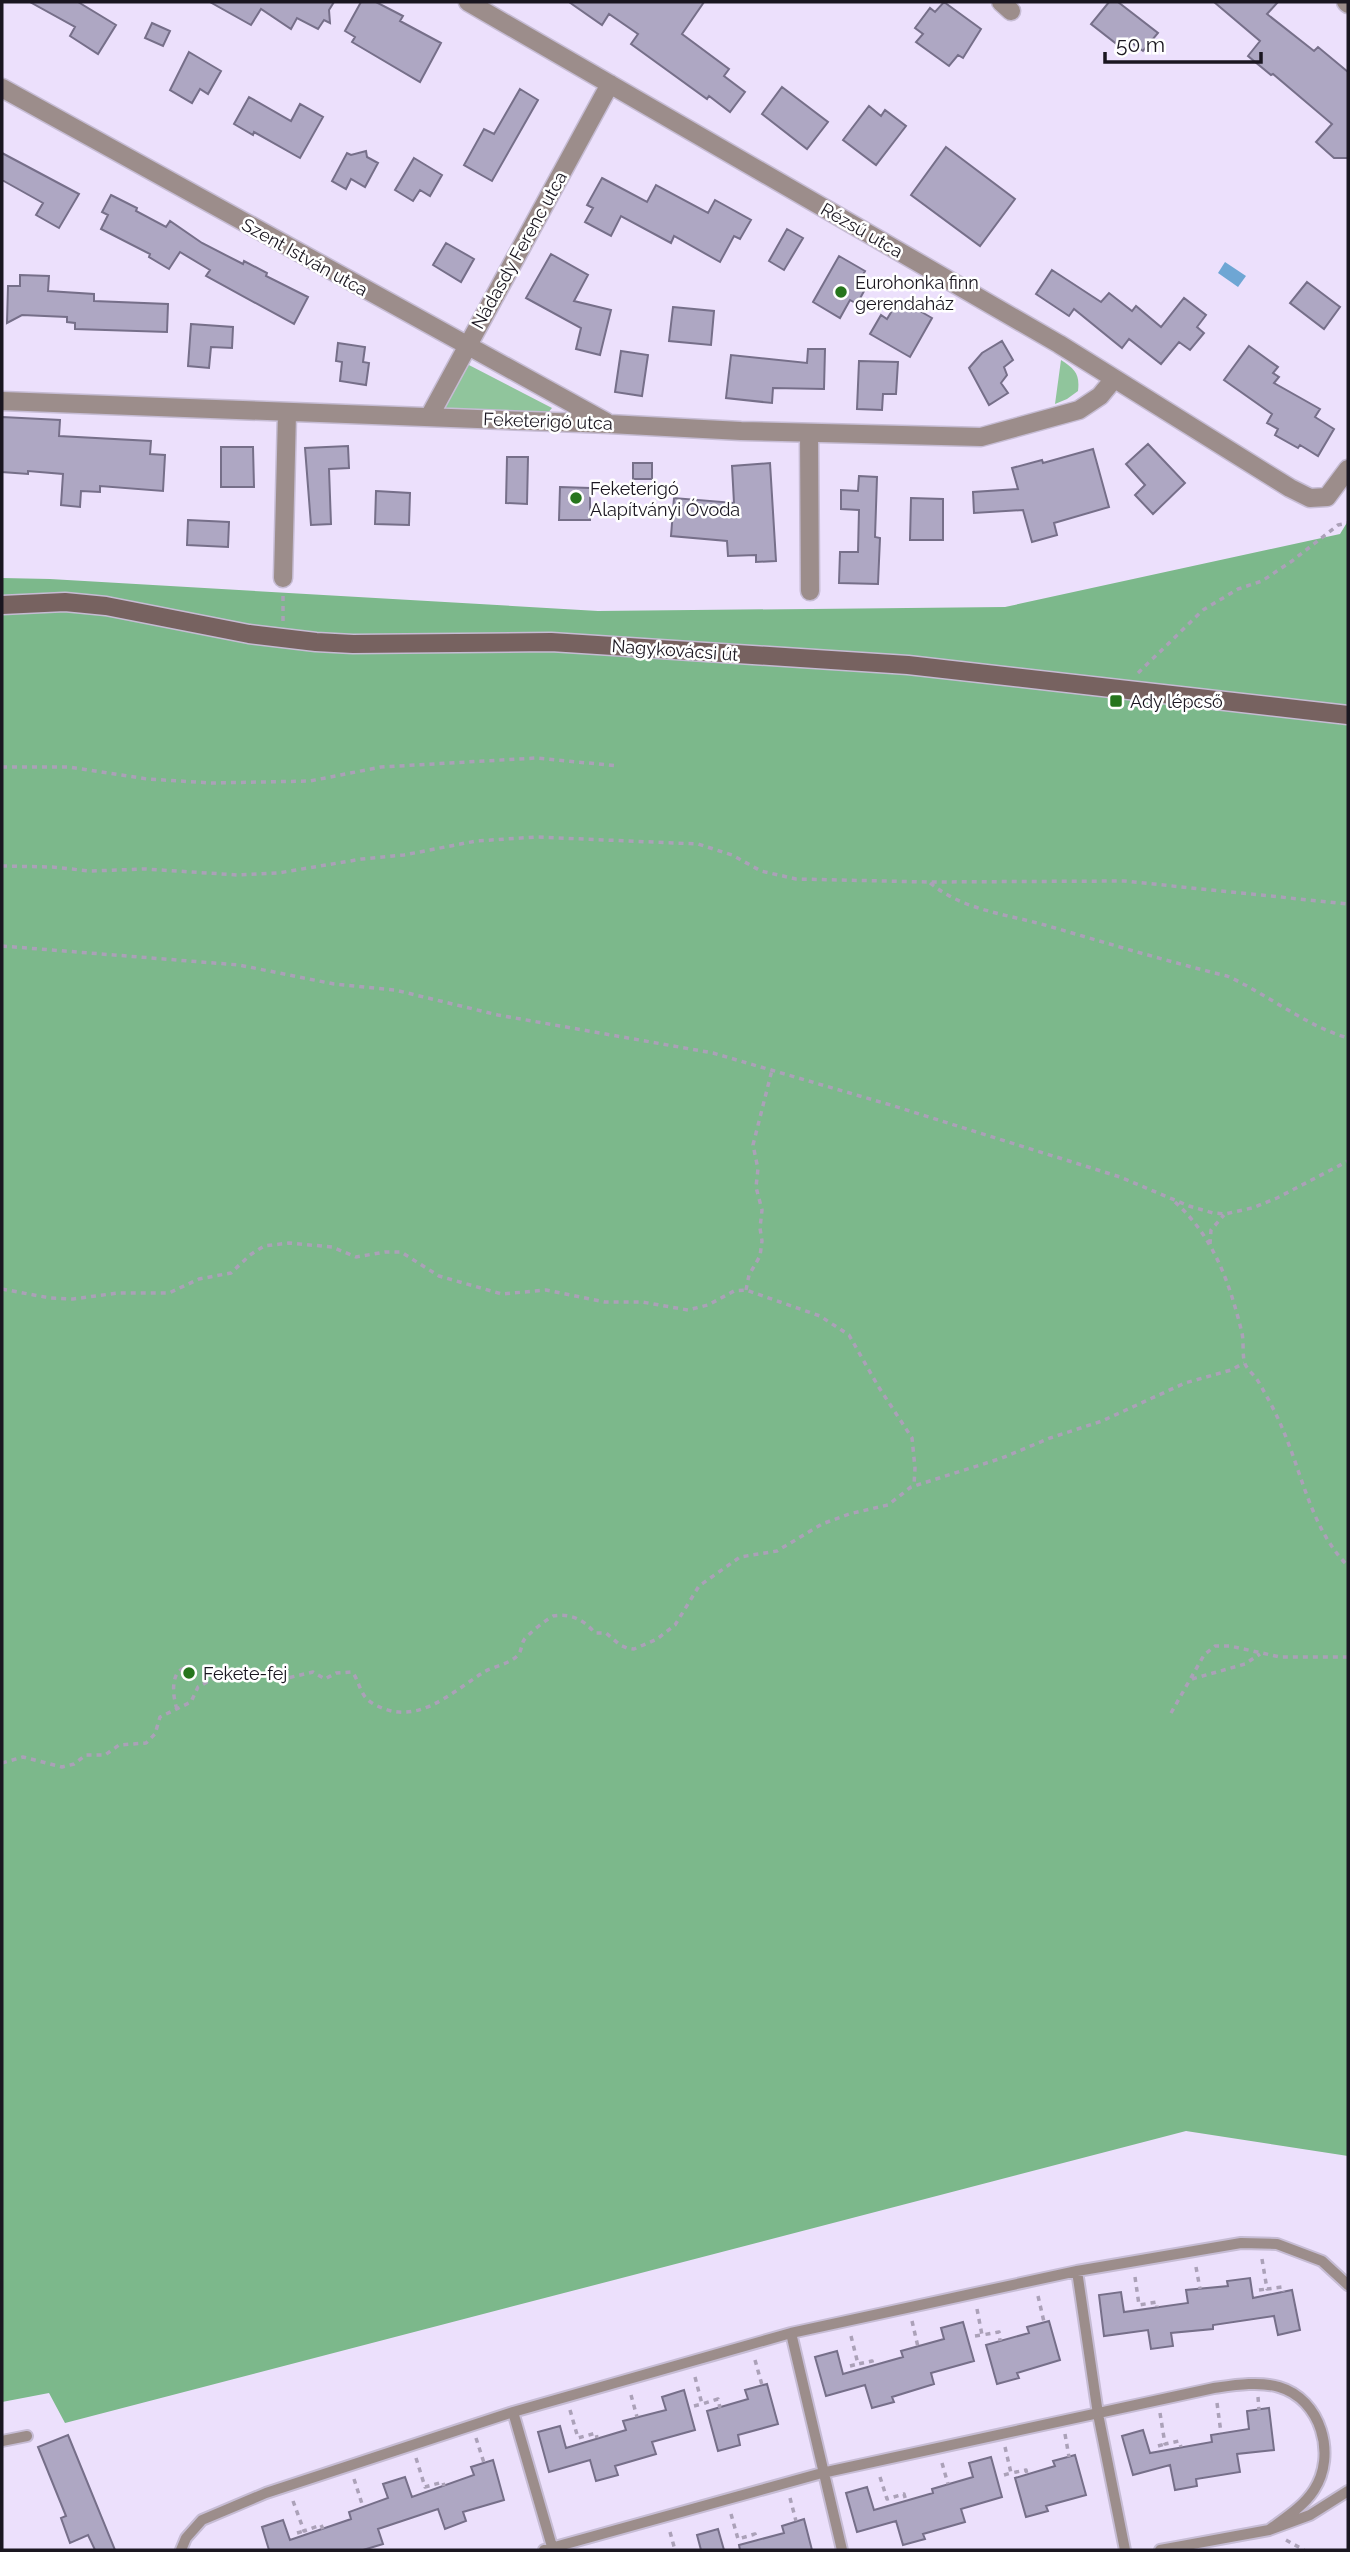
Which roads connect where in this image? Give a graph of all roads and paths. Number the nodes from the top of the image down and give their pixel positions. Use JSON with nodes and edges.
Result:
{"nodes":[{"id":1,"x":468,"y":2,"type":"edge"},
{"id":2,"x":610,"y":84,"type":"junction"},
{"id":3,"x":2,"y":88,"type":"edge"},
{"id":4,"x":466,"y":346,"type":"junction"},
{"id":5,"x":1114,"y":379,"type":"junction"},
{"id":6,"x":2,"y":401,"type":"edge"},
{"id":7,"x":287,"y":413,"type":"junction"},
{"id":8,"x":429,"y":417,"type":"junction"},
{"id":9,"x":609,"y":424,"type":"junction"},
{"id":10,"x":809,"y":433,"type":"junction"},
{"id":11,"x":1348,"y":470,"type":"edge"},
{"id":12,"x":1348,"y":523,"type":"edge"},
{"id":13,"x":283,"y":578,"type":"joint"},
{"id":14,"x":810,"y":591,"type":"dead end"},
{"id":15,"x":2,"y":605,"type":"edge"},
{"id":16,"x":283,"y":639,"type":"junction"},
{"id":17,"x":1121,"y":689,"type":"junction"},
{"id":18,"x":1348,"y":715,"type":"edge"},
{"id":19,"x":619,"y":766,"type":"dead end"},
{"id":20,"x":2,"y":767,"type":"edge"},
{"id":21,"x":2,"y":866,"type":"edge"},
{"id":22,"x":928,"y":882,"type":"junction"},
{"id":23,"x":1348,"y":904,"type":"edge"},
{"id":24,"x":2,"y":946,"type":"edge"},
{"id":25,"x":1348,"y":1038,"type":"edge"},
{"id":26,"x":772,"y":1070,"type":"junction"},
{"id":27,"x":1348,"y":1161,"type":"edge"},
{"id":28,"x":1173,"y":1199,"type":"junction"},
{"id":29,"x":1225,"y":1214,"type":"junction"},
{"id":30,"x":1210,"y":1247,"type":"junction"},
{"id":31,"x":2,"y":1289,"type":"edge"},
{"id":32,"x":746,"y":1290,"type":"junction"},
{"id":33,"x":1244,"y":1363,"type":"junction"},
{"id":34,"x":914,"y":1485,"type":"junction"},
{"id":35,"x":1348,"y":1566,"type":"edge"},
{"id":36,"x":1261,"y":1654,"type":"junction"},
{"id":37,"x":1348,"y":1657,"type":"edge"},
{"id":38,"x":194,"y":1669,"type":"dead end"},
{"id":39,"x":1190,"y":1679,"type":"junction"},
{"id":40,"x":177,"y":1709,"type":"junction"},
{"id":41,"x":1171,"y":1713,"type":"dead end"},
{"id":42,"x":2,"y":1763,"type":"edge"},
{"id":43,"x":1259,"y":2243,"type":"junction"},
{"id":44,"x":1194,"y":2249,"type":"junction"},
{"id":45,"x":1133,"y":2261,"type":"junction"},
{"id":46,"x":1077,"y":2272,"type":"junction"},
{"id":47,"x":1035,"y":2280,"type":"junction"},
{"id":48,"x":1348,"y":2285,"type":"edge"},
{"id":49,"x":1200,"y":2289,"type":"dead end"},
{"id":50,"x":1267,"y":2289,"type":"junction"},
{"id":51,"x":1259,"y":2290,"type":"dead end"},
{"id":52,"x":1283,"y":2292,"type":"dead end"},
{"id":53,"x":974,"y":2294,"type":"junction"},
{"id":54,"x":1139,"y":2305,"type":"junction"},
{"id":55,"x":1133,"y":2306,"type":"dead end"},
{"id":56,"x":909,"y":2307,"type":"junction"},
{"id":57,"x":1157,"y":2307,"type":"dead end"},
{"id":58,"x":848,"y":2320,"type":"junction"},
{"id":59,"x":1044,"y":2322,"type":"dead end"},
{"id":60,"x":791,"y":2333,"type":"junction"},
{"id":61,"x":982,"y":2335,"type":"junction"},
{"id":62,"x":975,"y":2336,"type":"dead end"},
{"id":63,"x":1000,"y":2341,"type":"dead end"},
{"id":64,"x":751,"y":2344,"type":"junction"},
{"id":65,"x":918,"y":2347,"type":"dead end"},
{"id":66,"x":691,"y":2361,"type":"junction"},
{"id":67,"x":858,"y":2364,"type":"junction"},
{"id":68,"x":873,"y":2365,"type":"dead end"},
{"id":69,"x":850,"y":2366,"type":"dead end"},
{"id":70,"x":626,"y":2380,"type":"junction"},
{"id":71,"x":762,"y":2385,"type":"dead end"},
{"id":72,"x":1214,"y":2388,"type":"junction"},
{"id":73,"x":566,"y":2397,"type":"junction"},
{"id":74,"x":1157,"y":2400,"type":"junction"},
{"id":75,"x":702,"y":2404,"type":"junction"},
{"id":76,"x":695,"y":2406,"type":"dead end"},
{"id":77,"x":720,"y":2408,"type":"dead end"},
{"id":78,"x":513,"y":2412,"type":"junction"},
{"id":79,"x":1098,"y":2414,"type":"junction"},
{"id":80,"x":637,"y":2417,"type":"dead end"},
{"id":81,"x":1062,"y":2421,"type":"junction"},
{"id":82,"x":472,"y":2426,"type":"junction"},
{"id":83,"x":1222,"y":2433,"type":"dead end"},
{"id":84,"x":1003,"y":2434,"type":"junction"},
{"id":85,"x":27,"y":2436,"type":"dead end"},
{"id":86,"x":578,"y":2438,"type":"junction"},
{"id":87,"x":597,"y":2438,"type":"dead end"},
{"id":88,"x":572,"y":2440,"type":"dead end"},
{"id":89,"x":2,"y":2441,"type":"edge"},
{"id":90,"x":1165,"y":2444,"type":"junction"},
{"id":91,"x":412,"y":2446,"type":"junction"},
{"id":92,"x":1158,"y":2446,"type":"dead end"},
{"id":93,"x":1181,"y":2447,"type":"dead end"},
{"id":94,"x":938,"y":2448,"type":"junction"},
{"id":95,"x":1069,"y":2457,"type":"dead end"},
{"id":96,"x":875,"y":2461,"type":"junction"},
{"id":97,"x":484,"y":2463,"type":"dead end"},
{"id":98,"x":350,"y":2466,"type":"junction"},
{"id":99,"x":822,"y":2473,"type":"junction"},
{"id":100,"x":1011,"y":2473,"type":"junction"},
{"id":101,"x":1027,"y":2474,"type":"dead end"},
{"id":102,"x":1004,"y":2475,"type":"dead end"},
{"id":103,"x":786,"y":2483,"type":"junction"},
{"id":104,"x":948,"y":2484,"type":"dead end"},
{"id":105,"x":288,"y":2486,"type":"junction"},
{"id":106,"x":444,"y":2486,"type":"dead end"},
{"id":107,"x":425,"y":2487,"type":"junction"},
{"id":108,"x":419,"y":2490,"type":"dead end"},
{"id":109,"x":1348,"y":2491,"type":"edge"},
{"id":110,"x":726,"y":2499,"type":"junction"},
{"id":111,"x":906,"y":2501,"type":"dead end"},
{"id":112,"x":363,"y":2507,"type":"dead end"},
{"id":113,"x":796,"y":2521,"type":"dead end"},
{"id":114,"x":323,"y":2529,"type":"dead end"},
{"id":115,"x":1269,"y":2530,"type":"junction"},
{"id":116,"x":304,"y":2531,"type":"junction"},
{"id":117,"x":297,"y":2533,"type":"dead end"},
{"id":118,"x":757,"y":2540,"type":"dead end"},
{"id":119,"x":550,"y":2549,"type":"edge"},
{"id":120,"x":181,"y":2550,"type":"edge"},
{"id":121,"x":842,"y":2550,"type":"edge"},
{"id":122,"x":1125,"y":2550,"type":"edge"},
{"id":123,"x":1160,"y":2550,"type":"edge"}],
"edges":[{"from":1,"to":2,"type":"street","name":"Rézsű utca"},
{"from":2,"to":4,"type":"street","name":"Nádasdy Ferenc utca"},
{"from":2,"to":5,"type":"street","name":"Rézsű utca"},
{"from":3,"to":4,"type":"street","name":"Szent István utca"},
{"from":4,"to":8,"type":"street","name":"Nádasdy Ferenc utca"},
{"from":4,"to":9,"type":"street","name":"Szent István utca"},
{"from":5,"to":10,"type":"street","name":"Feketerigó utca"},
{"from":5,"to":11,"type":"street","name":"Rézsű utca"},
{"from":6,"to":7,"type":"street","name":"Feketerigó utca"},
{"from":7,"to":8,"type":"street","name":"Feketerigó utca"},
{"from":7,"to":13,"type":"street"},
{"from":8,"to":9,"type":"street","name":"Feketerigó utca"},
{"from":9,"to":10,"type":"street","name":"Feketerigó utca"},
{"from":10,"to":14,"type":"street"},
{"from":12,"to":17,"type":"path"},
{"from":13,"to":16,"type":"path"},
{"from":15,"to":16,"type":"street","name":"Nagykovácsi út"},
{"from":16,"to":17,"type":"street","name":"Nagykovácsi út"},
{"from":17,"to":18,"type":"street","name":"Nagykovácsi út"},
{"from":19,"to":20,"type":"path"},
{"from":21,"to":22,"type":"path"},
{"from":22,"to":23,"type":"path"},
{"from":22,"to":25,"type":"path"},
{"from":24,"to":26,"type":"path"},
{"from":26,"to":28,"type":"path"},
{"from":26,"to":32,"type":"path"},
{"from":27,"to":29,"type":"path"},
{"from":28,"to":29,"type":"path"},
{"from":28,"to":30,"type":"path"},
{"from":29,"to":30,"type":"path"},
{"from":30,"to":33,"type":"path"},
{"from":31,"to":32,"type":"path"},
{"from":32,"to":34,"type":"path"},
{"from":33,"to":34,"type":"path"},
{"from":33,"to":35,"type":"path"},
{"from":34,"to":40,"type":"path"},
{"from":36,"to":37,"type":"path"},
{"from":36,"to":39,"type":"path"},
{"from":36,"to":39,"type":"path"},
{"from":38,"to":40,"type":"path"},
{"from":39,"to":41,"type":"path"},
{"from":40,"to":42,"type":"path"},
{"from":43,"to":44,"type":"lane"},
{"from":43,"to":48,"type":"lane"},
{"from":43,"to":50,"type":"path"},
{"from":44,"to":45,"type":"lane"},
{"from":44,"to":49,"type":"path"},
{"from":45,"to":46,"type":"lane"},
{"from":45,"to":54,"type":"path"},
{"from":46,"to":47,"type":"lane"},
{"from":46,"to":79,"type":"lane"},
{"from":47,"to":53,"type":"lane"},
{"from":47,"to":59,"type":"path"},
{"from":50,"to":51,"type":"path"},
{"from":50,"to":52,"type":"path"},
{"from":53,"to":56,"type":"lane"},
{"from":53,"to":61,"type":"path"},
{"from":54,"to":55,"type":"path"},
{"from":54,"to":57,"type":"path"},
{"from":56,"to":58,"type":"lane"},
{"from":56,"to":65,"type":"path"},
{"from":58,"to":60,"type":"lane"},
{"from":58,"to":67,"type":"path"},
{"from":60,"to":64,"type":"lane"},
{"from":60,"to":99,"type":"lane"},
{"from":61,"to":62,"type":"path"},
{"from":61,"to":63,"type":"path"},
{"from":64,"to":66,"type":"lane"},
{"from":64,"to":71,"type":"path"},
{"from":66,"to":70,"type":"lane"},
{"from":66,"to":75,"type":"path"},
{"from":67,"to":68,"type":"path"},
{"from":67,"to":69,"type":"path"},
{"from":70,"to":73,"type":"lane"},
{"from":70,"to":80,"type":"path"},
{"from":72,"to":74,"type":"lane"},
{"from":72,"to":83,"type":"path"},
{"from":72,"to":115,"type":"lane"},
{"from":73,"to":78,"type":"lane"},
{"from":73,"to":86,"type":"path"},
{"from":74,"to":79,"type":"lane"},
{"from":74,"to":90,"type":"path"},
{"from":75,"to":76,"type":"path"},
{"from":75,"to":77,"type":"path"},
{"from":78,"to":82,"type":"lane"},
{"from":78,"to":119,"type":"lane"},
{"from":79,"to":81,"type":"lane"},
{"from":79,"to":122,"type":"lane"},
{"from":81,"to":84,"type":"lane"},
{"from":81,"to":95,"type":"path"},
{"from":82,"to":91,"type":"lane"},
{"from":82,"to":97,"type":"path"},
{"from":84,"to":94,"type":"lane"},
{"from":84,"to":100,"type":"path"},
{"from":85,"to":89,"type":"lane"},
{"from":86,"to":87,"type":"path"},
{"from":86,"to":88,"type":"path"},
{"from":90,"to":92,"type":"path"},
{"from":90,"to":93,"type":"path"},
{"from":91,"to":98,"type":"lane"},
{"from":91,"to":107,"type":"path"},
{"from":94,"to":96,"type":"lane"},
{"from":94,"to":104,"type":"path"},
{"from":96,"to":99,"type":"lane"},
{"from":96,"to":111,"type":"path"},
{"from":98,"to":105,"type":"lane"},
{"from":98,"to":112,"type":"path"},
{"from":99,"to":103,"type":"lane"},
{"from":99,"to":121,"type":"lane"},
{"from":100,"to":101,"type":"path"},
{"from":100,"to":102,"type":"path"},
{"from":103,"to":110,"type":"lane"},
{"from":103,"to":113,"type":"path"},
{"from":105,"to":116,"type":"path"},
{"from":105,"to":120,"type":"lane"},
{"from":106,"to":107,"type":"path"},
{"from":107,"to":108,"type":"path"},
{"from":109,"to":115,"type":"lane"},
{"from":110,"to":118,"type":"path"},
{"from":110,"to":119,"type":"lane"},
{"from":114,"to":116,"type":"path"},
{"from":115,"to":123,"type":"lane"},
{"from":116,"to":117,"type":"path"}]}
